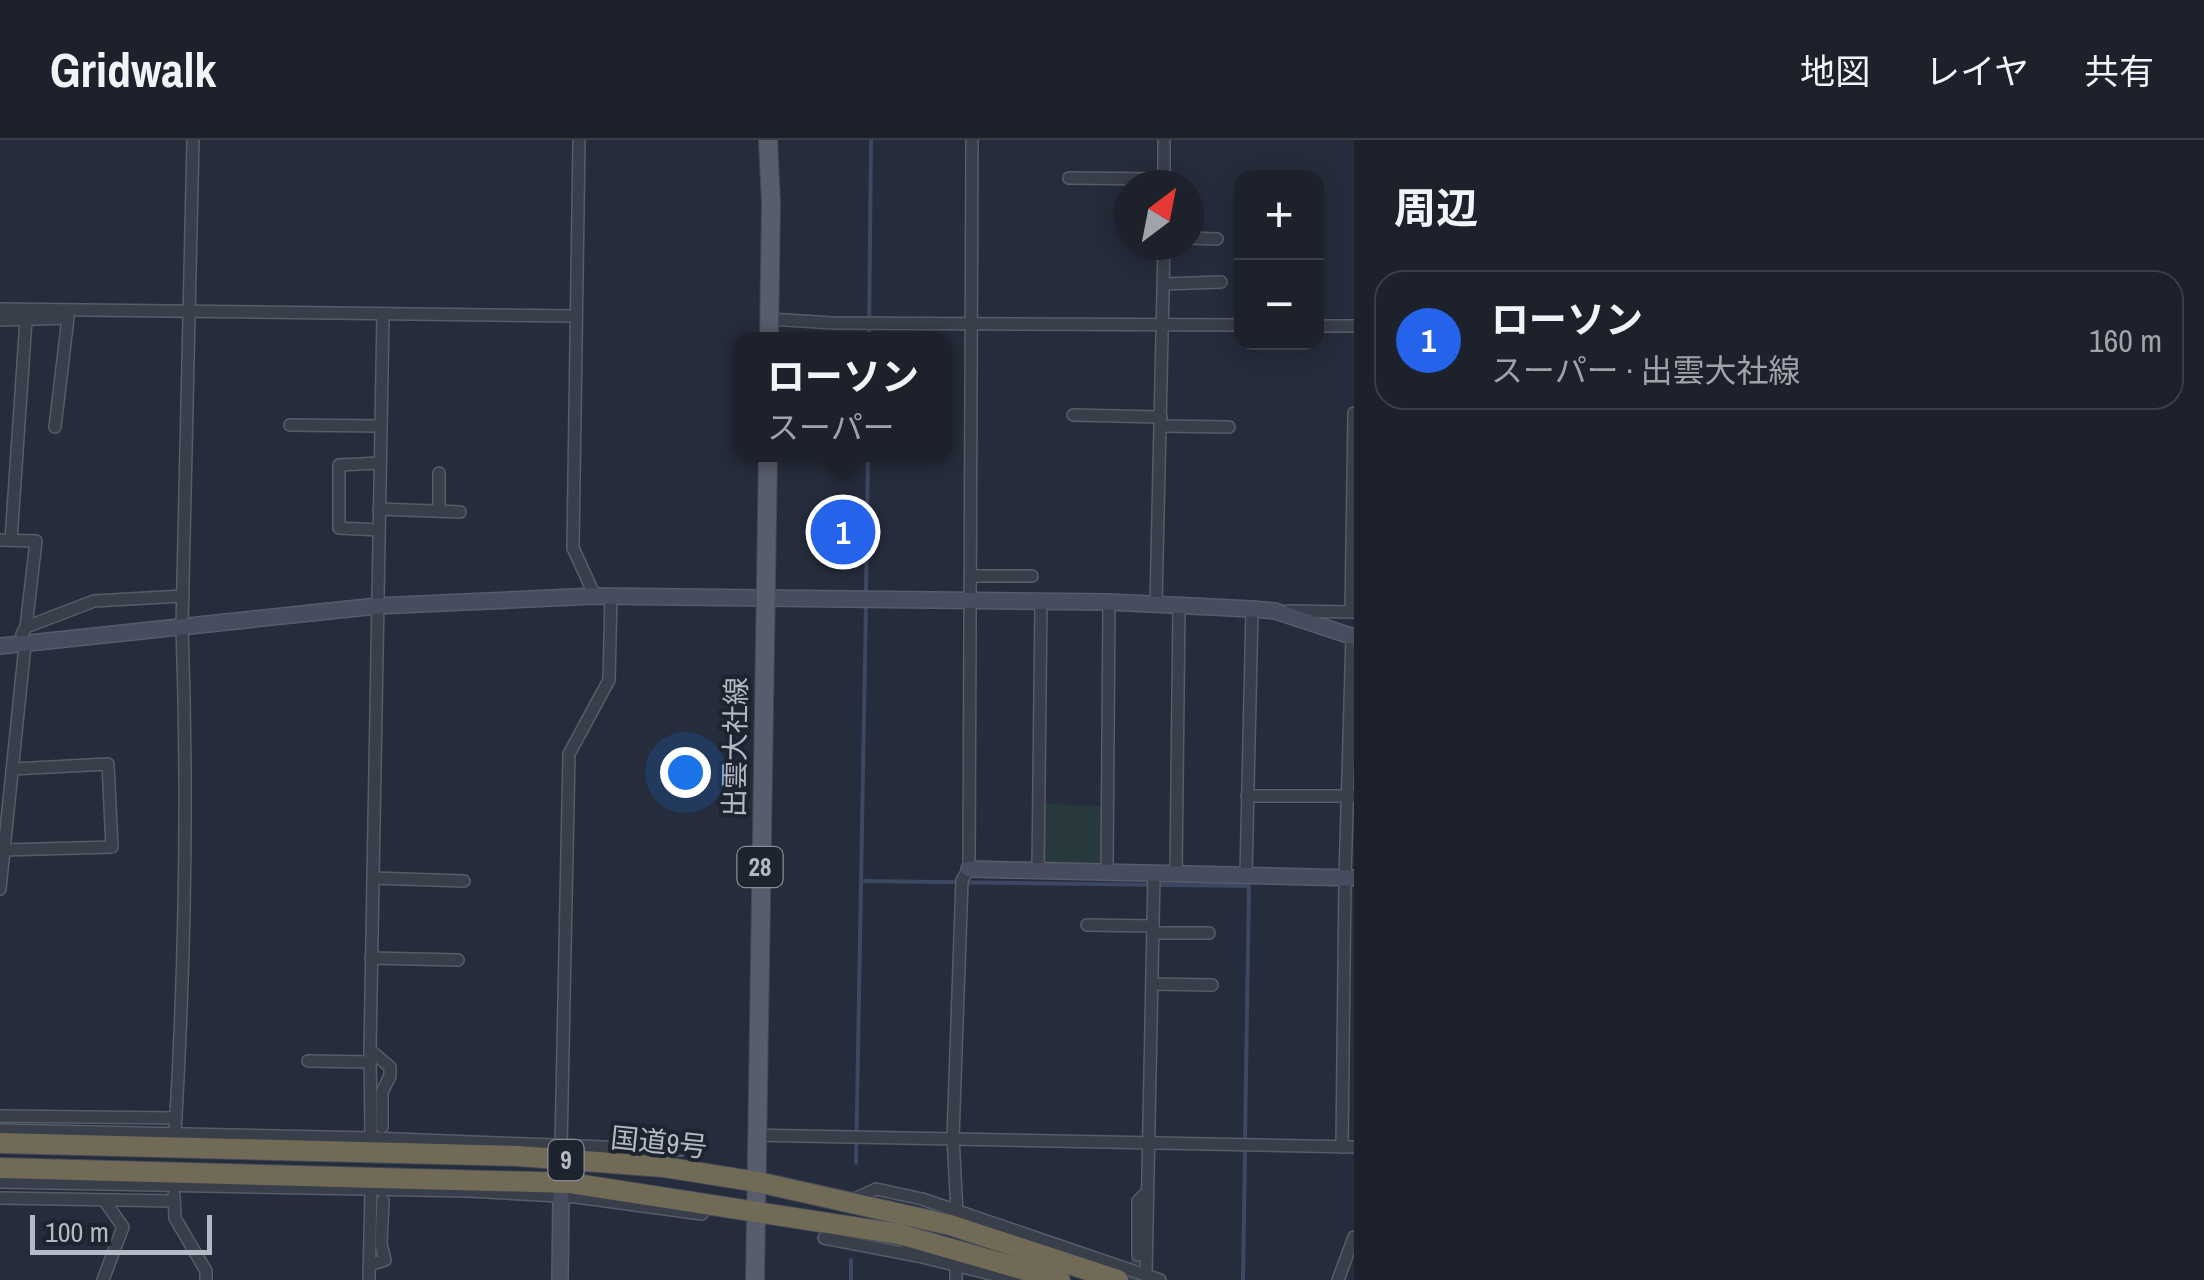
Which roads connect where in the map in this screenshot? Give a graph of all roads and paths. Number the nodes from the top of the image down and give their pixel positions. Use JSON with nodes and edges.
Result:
{"nodes":[{"id":1,"x":193,"y":140,"type":"edge"},
{"id":2,"x":579,"y":140,"type":"edge"},
{"id":3,"x":768,"y":140,"type":"edge"},
{"id":4,"x":972,"y":140,"type":"edge"},
{"id":5,"x":1164,"y":140,"type":"edge"},
{"id":6,"x":1164,"y":170,"type":"edge"},
{"id":7,"x":1070,"y":178,"type":"dead end"},
{"id":8,"x":1114,"y":180,"type":"edge"},
{"id":9,"x":1204,"y":239,"type":"edge"},
{"id":10,"x":1218,"y":239,"type":"dead end"},
{"id":11,"x":1164,"y":260,"type":"edge"},
{"id":12,"x":1221,"y":282,"type":"dead end"},
{"id":13,"x":1164,"y":284,"type":"junction"},
{"id":14,"x":0,"y":309,"type":"edge"},
{"id":15,"x":191,"y":312,"type":"junction"},
{"id":16,"x":65,"y":314,"type":"junction"},
{"id":17,"x":383,"y":315,"type":"junction"},
{"id":18,"x":576,"y":316,"type":"junction"},
{"id":19,"x":770,"y":319,"type":"junction"},
{"id":20,"x":0,"y":320,"type":"edge"},
{"id":21,"x":26,"y":320,"type":"junction"},
{"id":22,"x":1163,"y":324,"type":"junction"},
{"id":23,"x":969,"y":325,"type":"junction"},
{"id":24,"x":1234,"y":325,"type":"edge"},
{"id":25,"x":1324,"y":326,"type":"edge"},
{"id":26,"x":1354,"y":326,"type":"edge"},
{"id":27,"x":770,"y":332,"type":"edge"},
{"id":28,"x":1354,"y":413,"type":"edge"},
{"id":29,"x":1073,"y":415,"type":"dead end"},
{"id":30,"x":1161,"y":421,"type":"junction"},
{"id":31,"x":290,"y":426,"type":"dead end"},
{"id":32,"x":381,"y":426,"type":"junction"},
{"id":33,"x":55,"y":427,"type":"dead end"},
{"id":34,"x":1229,"y":427,"type":"dead end"},
{"id":35,"x":768,"y":462,"type":"edge"},
{"id":36,"x":380,"y":464,"type":"junction"},
{"id":37,"x":439,"y":473,"type":"dead end"},
{"id":38,"x":379,"y":509,"type":"junction"},
{"id":39,"x":438,"y":512,"type":"junction"},
{"id":40,"x":460,"y":512,"type":"dead end"},
{"id":41,"x":379,"y":530,"type":"junction"},
{"id":42,"x":6,"y":540,"type":"edge"},
{"id":43,"x":972,"y":576,"type":"junction"},
{"id":44,"x":1032,"y":576,"type":"dead end"},
{"id":45,"x":183,"y":596,"type":"junction"},
{"id":46,"x":603,"y":596,"type":"junction"},
{"id":47,"x":766,"y":599,"type":"junction"},
{"id":48,"x":972,"y":602,"type":"junction"},
{"id":49,"x":1040,"y":602,"type":"junction"},
{"id":50,"x":1109,"y":602,"type":"junction"},
{"id":51,"x":1156,"y":604,"type":"junction"},
{"id":52,"x":1179,"y":605,"type":"junction"},
{"id":53,"x":377,"y":606,"type":"junction"},
{"id":54,"x":1252,"y":609,"type":"junction"},
{"id":55,"x":1275,"y":610,"type":"junction"},
{"id":56,"x":1353,"y":612,"type":"edge"},
{"id":57,"x":182,"y":626,"type":"junction"},
{"id":58,"x":26,"y":627,"type":"junction"},
{"id":59,"x":1353,"y":636,"type":"edge"},
{"id":60,"x":25,"y":644,"type":"junction"},
{"id":61,"x":0,"y":646,"type":"edge"},
{"id":62,"x":12,"y":769,"type":"junction"},
{"id":63,"x":1247,"y":796,"type":"junction"},
{"id":64,"x":1351,"y":796,"type":"edge"},
{"id":65,"x":4,"y":850,"type":"junction"},
{"id":66,"x":969,"y":869,"type":"junction"},
{"id":67,"x":1038,"y":872,"type":"junction"},
{"id":68,"x":1107,"y":872,"type":"junction"},
{"id":69,"x":1154,"y":873,"type":"junction"},
{"id":70,"x":1176,"y":874,"type":"junction"},
{"id":71,"x":1246,"y":876,"type":"junction"},
{"id":72,"x":373,"y":878,"type":"junction"},
{"id":73,"x":1349,"y":878,"type":"edge"},
{"id":74,"x":464,"y":881,"type":"dead end"},
{"id":75,"x":0,"y":888,"type":"edge"},
{"id":76,"x":1087,"y":925,"type":"dead end"},
{"id":77,"x":1153,"y":930,"type":"junction"},
{"id":78,"x":1209,"y":933,"type":"dead end"},
{"id":79,"x":371,"y":958,"type":"junction"},
{"id":80,"x":458,"y":960,"type":"dead end"},
{"id":81,"x":1152,"y":984,"type":"junction"},
{"id":82,"x":1212,"y":985,"type":"dead end"},
{"id":83,"x":370,"y":1056,"type":"junction"},
{"id":84,"x":308,"y":1062,"type":"dead end"},
{"id":85,"x":0,"y":1116,"type":"edge"},
{"id":86,"x":176,"y":1118,"type":"junction"},
{"id":87,"x":382,"y":1127,"type":"dead end"},
{"id":88,"x":0,"y":1130,"type":"edge"},
{"id":89,"x":87,"y":1132,"type":"junction"},
{"id":90,"x":175,"y":1134,"type":"junction"},
{"id":91,"x":755,"y":1135,"type":"junction"},
{"id":92,"x":954,"y":1137,"type":"junction"},
{"id":93,"x":371,"y":1138,"type":"junction"},
{"id":94,"x":0,"y":1142,"type":"edge"},
{"id":95,"x":1148,"y":1143,"type":"junction"},
{"id":96,"x":68,"y":1144,"type":"junction"},
{"id":97,"x":347,"y":1145,"type":"junction"},
{"id":98,"x":561,"y":1146,"type":"junction"},
{"id":99,"x":601,"y":1147,"type":"junction"},
{"id":100,"x":1348,"y":1147,"type":"edge"},
{"id":101,"x":680,"y":1150,"type":"dead end"},
{"id":102,"x":622,"y":1164,"type":"junction"},
{"id":103,"x":0,"y":1168,"type":"edge"},
{"id":104,"x":132,"y":1171,"type":"junction"},
{"id":105,"x":267,"y":1180,"type":"junction"},
{"id":106,"x":0,"y":1182,"type":"edge"},
{"id":107,"x":758,"y":1182,"type":"junction"},
{"id":108,"x":112,"y":1185,"type":"junction"},
{"id":109,"x":174,"y":1186,"type":"junction"},
{"id":110,"x":476,"y":1186,"type":"junction"},
{"id":111,"x":371,"y":1189,"type":"junction"},
{"id":112,"x":1147,"y":1192,"type":"junction"},
{"id":113,"x":561,"y":1196,"type":"junction"},
{"id":114,"x":0,"y":1198,"type":"edge"},
{"id":115,"x":104,"y":1200,"type":"junction"},
{"id":116,"x":383,"y":1200,"type":"dead end"},
{"id":117,"x":174,"y":1201,"type":"junction"},
{"id":118,"x":848,"y":1202,"type":"junction"},
{"id":119,"x":692,"y":1209,"type":"junction"},
{"id":120,"x":756,"y":1210,"type":"junction"},
{"id":121,"x":956,"y":1213,"type":"junction"},
{"id":122,"x":899,"y":1234,"type":"junction"},
{"id":123,"x":1354,"y":1237,"type":"edge"},
{"id":124,"x":824,"y":1238,"type":"dead end"},
{"id":125,"x":1051,"y":1242,"type":"junction"},
{"id":126,"x":1025,"y":1248,"type":"junction"},
{"id":127,"x":1138,"y":1255,"type":"tunnel mouth"},
{"id":128,"x":918,"y":1256,"type":"junction"},
{"id":129,"x":370,"y":1265,"type":"junction"},
{"id":130,"x":956,"y":1265,"type":"junction"},
{"id":131,"x":1146,"y":1274,"type":"junction"},
{"id":132,"x":103,"y":1280,"type":"edge"},
{"id":133,"x":206,"y":1280,"type":"edge"},
{"id":134,"x":369,"y":1280,"type":"edge"},
{"id":135,"x":560,"y":1280,"type":"edge"},
{"id":136,"x":755,"y":1280,"type":"edge"},
{"id":137,"x":956,"y":1280,"type":"edge"},
{"id":138,"x":1015,"y":1280,"type":"edge"},
{"id":139,"x":1060,"y":1280,"type":"edge"},
{"id":140,"x":1118,"y":1280,"type":"edge"},
{"id":141,"x":1160,"y":1280,"type":"edge"},
{"id":142,"x":1338,"y":1280,"type":"edge"}],
"edges":[{"from":1,"to":15,"type":"street"},
{"from":2,"to":18,"type":"street"},
{"from":3,"to":19,"type":"main road"},
{"from":4,"to":23,"type":"street"},
{"from":5,"to":6,"type":"street"},
{"from":7,"to":8,"type":"street"},
{"from":9,"to":10,"type":"street"},
{"from":11,"to":13,"type":"street"},
{"from":12,"to":13,"type":"street"},
{"from":13,"to":22,"type":"street"},
{"from":14,"to":16,"type":"street"},
{"from":15,"to":16,"type":"street"},
{"from":15,"to":17,"type":"street"},
{"from":15,"to":45,"type":"street"},
{"from":16,"to":21,"type":"street"},
{"from":16,"to":33,"type":"street"},
{"from":17,"to":18,"type":"street"},
{"from":17,"to":32,"type":"street"},
{"from":18,"to":46,"type":"street"},
{"from":19,"to":23,"type":"street"},
{"from":19,"to":27,"type":"main road"},
{"from":20,"to":21,"type":"street"},
{"from":21,"to":42,"type":"street"},
{"from":22,"to":23,"type":"street"},
{"from":22,"to":24,"type":"street"},
{"from":22,"to":30,"type":"street"},
{"from":23,"to":43,"type":"street"},
{"from":25,"to":26,"type":"street"},
{"from":28,"to":56,"type":"street"},
{"from":29,"to":30,"type":"street"},
{"from":30,"to":34,"type":"street"},
{"from":30,"to":51,"type":"street"},
{"from":31,"to":32,"type":"street"},
{"from":32,"to":36,"type":"street"},
{"from":35,"to":47,"type":"main road","name":"出雲大社線","number":"28"},
{"from":36,"to":38,"type":"street"},
{"from":36,"to":41,"type":"street"},
{"from":37,"to":39,"type":"street"},
{"from":38,"to":39,"type":"street"},
{"from":38,"to":41,"type":"street"},
{"from":39,"to":40,"type":"street"},
{"from":41,"to":53,"type":"street"},
{"from":42,"to":58,"type":"street"},
{"from":43,"to":44,"type":"street"},
{"from":43,"to":48,"type":"street"},
{"from":45,"to":57,"type":"street"},
{"from":45,"to":58,"type":"street"},
{"from":46,"to":47,"type":"street"},
{"from":46,"to":53,"type":"street"},
{"from":46,"to":98,"type":"street"},
{"from":47,"to":48,"type":"street"},
{"from":47,"to":91,"type":"main road","name":"出雲大社線","number":"28"},
{"from":48,"to":49,"type":"street"},
{"from":48,"to":66,"type":"street"},
{"from":49,"to":50,"type":"street"},
{"from":49,"to":67,"type":"street"},
{"from":50,"to":51,"type":"street"},
{"from":50,"to":68,"type":"street"},
{"from":51,"to":52,"type":"street"},
{"from":52,"to":54,"type":"street"},
{"from":52,"to":70,"type":"street"},
{"from":53,"to":57,"type":"street"},
{"from":53,"to":72,"type":"street"},
{"from":54,"to":55,"type":"street"},
{"from":54,"to":63,"type":"street"},
{"from":55,"to":56,"type":"street"},
{"from":55,"to":59,"type":"street"},
{"from":57,"to":60,"type":"street"},
{"from":57,"to":86,"type":"street"},
{"from":58,"to":60,"type":"street"},
{"from":59,"to":64,"type":"street"},
{"from":60,"to":61,"type":"street"},
{"from":60,"to":62,"type":"street"},
{"from":62,"to":65,"type":"street"},
{"from":62,"to":65,"type":"street"},
{"from":63,"to":64,"type":"street"},
{"from":63,"to":71,"type":"street"},
{"from":64,"to":73,"type":"street"},
{"from":65,"to":75,"type":"street"},
{"from":66,"to":67,"type":"street"},
{"from":66,"to":92,"type":"street"},
{"from":67,"to":68,"type":"street"},
{"from":68,"to":69,"type":"street"},
{"from":69,"to":70,"type":"street"},
{"from":69,"to":77,"type":"street"},
{"from":70,"to":71,"type":"street"},
{"from":71,"to":73,"type":"street"},
{"from":72,"to":74,"type":"street"},
{"from":72,"to":79,"type":"street"},
{"from":73,"to":100,"type":"street"},
{"from":76,"to":77,"type":"street"},
{"from":77,"to":78,"type":"street"},
{"from":77,"to":81,"type":"street"},
{"from":79,"to":80,"type":"street"},
{"from":79,"to":83,"type":"street"},
{"from":81,"to":82,"type":"street"},
{"from":81,"to":95,"type":"street"},
{"from":83,"to":84,"type":"street"},
{"from":83,"to":87,"type":"street"},
{"from":83,"to":93,"type":"street"},
{"from":85,"to":86,"type":"street"},
{"from":86,"to":90,"type":"street"},
{"from":88,"to":89,"type":"street"},
{"from":89,"to":90,"type":"street"},
{"from":89,"to":96,"type":"street"},
{"from":90,"to":97,"type":"street"},
{"from":91,"to":92,"type":"street"},
{"from":91,"to":107,"type":"main road","name":"出雲大社線","number":"28"},
{"from":92,"to":95,"type":"street"},
{"from":92,"to":121,"type":"street"},
{"from":93,"to":97,"type":"street"},
{"from":93,"to":98,"type":"street"},
{"from":94,"to":96,"type":"highway","name":"国道9号","number":"9"},
{"from":95,"to":100,"type":"street"},
{"from":95,"to":112,"type":"street"},
{"from":96,"to":97,"type":"highway","name":"国道9号","number":"9"},
{"from":97,"to":102,"type":"highway","name":"国道9号","number":"9"},
{"from":98,"to":99,"type":"street"},
{"from":99,"to":101,"type":"street"},
{"from":99,"to":102,"type":"street"},
{"from":102,"to":107,"type":"highway","name":"国道9号","number":"9"},
{"from":103,"to":104,"type":"highway","name":"国道9号","number":"9"},
{"from":104,"to":105,"type":"highway","name":"国道9号","number":"9"},
{"from":104,"to":108,"type":"street"},
{"from":105,"to":109,"type":"street"},
{"from":105,"to":110,"type":"highway","name":"国道9号","number":"9"},
{"from":105,"to":111,"type":"street"},
{"from":106,"to":108,"type":"street"},
{"from":107,"to":118,"type":"highway","name":"国道9号","number":"9"},
{"from":107,"to":120,"type":"main road","name":"出雲大社線","number":"28"},
{"from":108,"to":109,"type":"street"},
{"from":109,"to":117,"type":"street"},
{"from":110,"to":111,"type":"street"},
{"from":110,"to":113,"type":"street"},
{"from":110,"to":119,"type":"highway","name":"国道9号","number":"9"},
{"from":111,"to":129,"type":"street"},
{"from":112,"to":127,"type":"street"},
{"from":112,"to":131,"type":"street"},
{"from":113,"to":119,"type":"street"},
{"from":113,"to":135,"type":"street"},
{"from":114,"to":115,"type":"street"},
{"from":115,"to":117,"type":"street"},
{"from":115,"to":132,"type":"street"},
{"from":116,"to":129,"type":"street"},
{"from":117,"to":133,"type":"street"},
{"from":118,"to":121,"type":"street"},
{"from":118,"to":126,"type":"highway","name":"国道9号","number":"9"},
{"from":119,"to":120,"type":"highway","name":"国道9号","number":"9"},
{"from":120,"to":122,"type":"highway","name":"国道9号","number":"9"},
{"from":120,"to":136,"type":"main road","name":"出雲大社線","number":"28"},
{"from":121,"to":125,"type":"street"},
{"from":122,"to":128,"type":"street"},
{"from":122,"to":139,"type":"highway","name":"国道9号","number":"9"},
{"from":123,"to":142,"type":"street"},
{"from":124,"to":128,"type":"street"},
{"from":125,"to":126,"type":"street"},
{"from":125,"to":131,"type":"street"},
{"from":126,"to":140,"type":"highway","name":"国道9号","number":"9"},
{"from":128,"to":130,"type":"street"},
{"from":129,"to":134,"type":"street"},
{"from":130,"to":137,"type":"street"},
{"from":130,"to":138,"type":"street"},
{"from":131,"to":141,"type":"street"}]}
